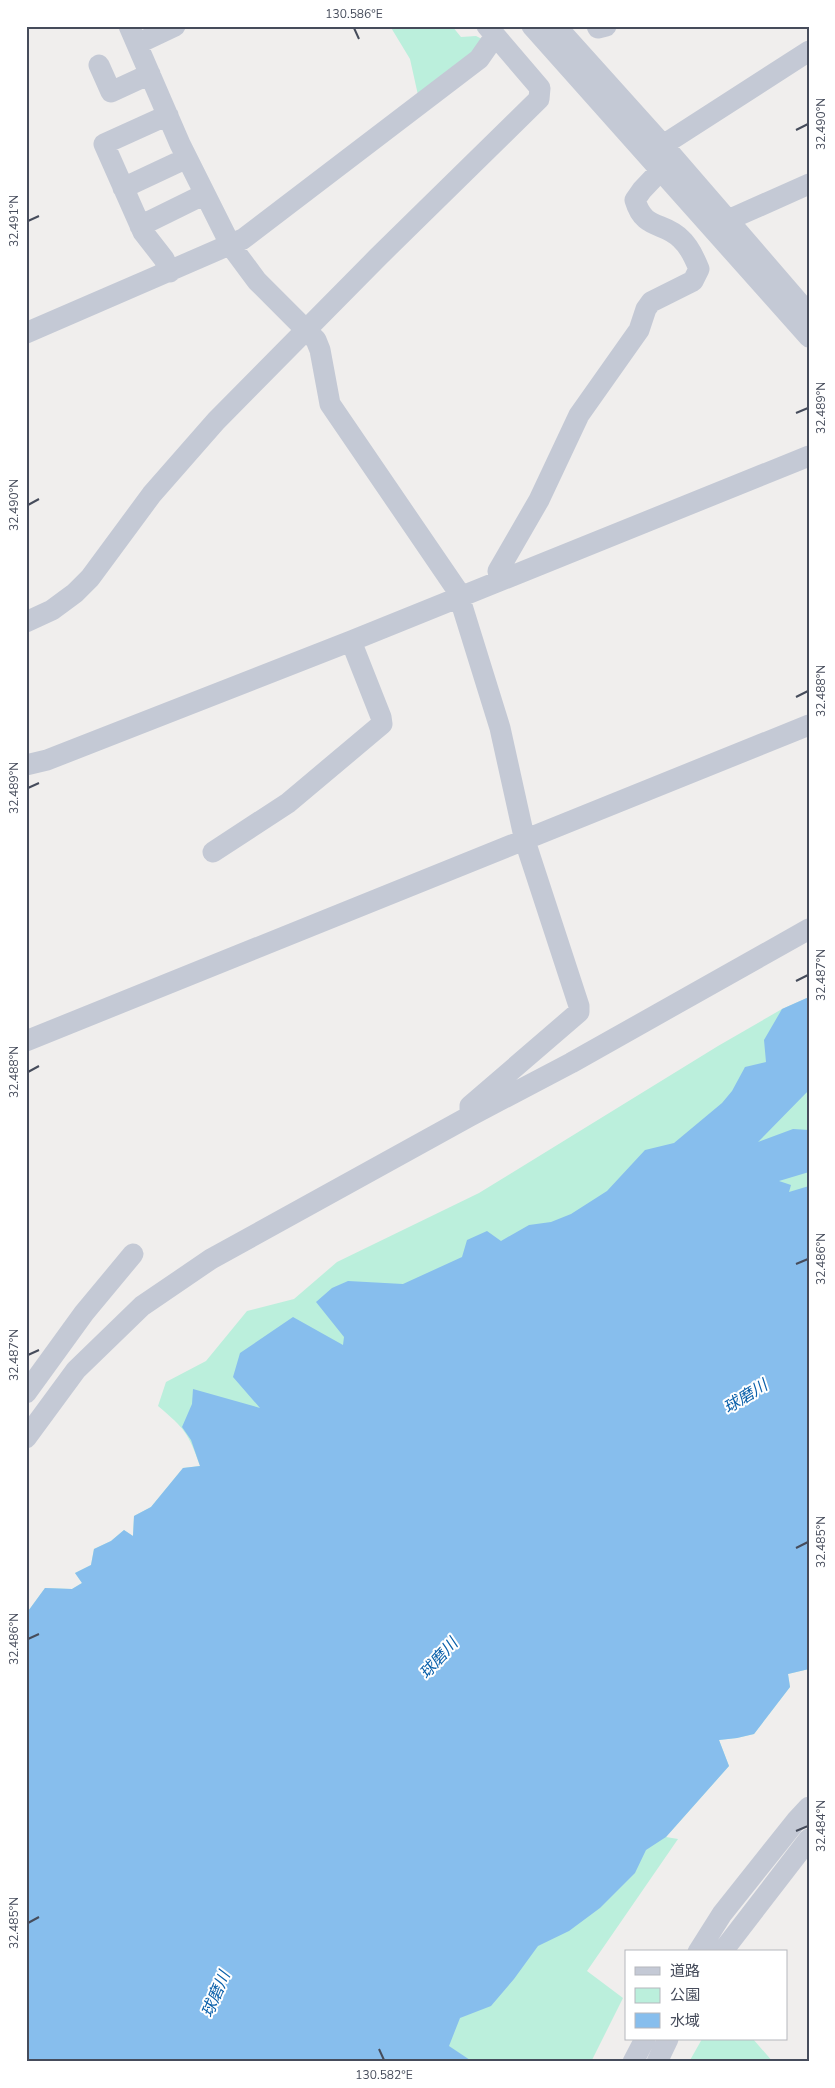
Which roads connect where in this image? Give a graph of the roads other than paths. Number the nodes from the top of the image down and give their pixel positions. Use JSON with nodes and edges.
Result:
{"nodes":[{"id":1,"x":175,"y":26,"type":"edge"},
{"id":2,"x":532,"y":26,"type":"edge"},
{"id":3,"x":556,"y":26,"type":"edge"},
{"id":4,"x":597,"y":26,"type":"edge"},
{"id":5,"x":606,"y":26,"type":"edge"},
{"id":6,"x":491,"y":31,"type":"edge"},
{"id":7,"x":133,"y":35,"type":"edge"},
{"id":8,"x":809,"y":51,"type":"edge"},
{"id":9,"x":99,"y":65,"type":"dead end"},
{"id":10,"x":150,"y":74,"type":"junction"},
{"id":11,"x":168,"y":115,"type":"junction"},
{"id":12,"x":662,"y":145,"type":"junction"},
{"id":13,"x":187,"y":158,"type":"junction"},
{"id":14,"x":660,"y":171,"type":"junction"},
{"id":15,"x":809,"y":184,"type":"edge"},
{"id":16,"x":123,"y":188,"type":"junction"},
{"id":17,"x":205,"y":194,"type":"junction"},
{"id":18,"x":728,"y":220,"type":"junction"},
{"id":19,"x":140,"y":226,"type":"junction"},
{"id":20,"x":231,"y":246,"type":"junction"},
{"id":21,"x":170,"y":272,"type":"junction"},
{"id":22,"x":809,"y":314,"type":"edge"},
{"id":23,"x":301,"y":324,"type":"junction"},
{"id":24,"x":26,"y":333,"type":"edge"},
{"id":25,"x":809,"y":337,"type":"edge"},
{"id":26,"x":809,"y":456,"type":"edge"},
{"id":27,"x":500,"y":580,"type":"junction"},
{"id":28,"x":459,"y":596,"type":"junction"},
{"id":29,"x":26,"y":622,"type":"edge"},
{"id":30,"x":351,"y":641,"type":"junction"},
{"id":31,"x":809,"y":725,"type":"edge"},
{"id":32,"x":26,"y":764,"type":"edge"},
{"id":33,"x":525,"y":841,"type":"junction"},
{"id":34,"x":213,"y":852,"type":"dead end"},
{"id":35,"x":809,"y":929,"type":"edge"},
{"id":36,"x":26,"y":1041,"type":"edge"},
{"id":37,"x":470,"y":1116,"type":"junction"},
{"id":38,"x":133,"y":1254,"type":"dead end"},
{"id":39,"x":26,"y":1393,"type":"edge"},
{"id":40,"x":26,"y":1438,"type":"edge"},
{"id":41,"x":809,"y":1808,"type":"edge"},
{"id":42,"x":809,"y":1839,"type":"edge"},
{"id":43,"x":699,"y":1950,"type":"edge"},
{"id":44,"x":724,"y":1950,"type":"edge"},
{"id":45,"x":645,"y":2040,"type":"edge"},
{"id":46,"x":667,"y":2040,"type":"edge"},
{"id":47,"x":633,"y":2062,"type":"edge"},
{"id":48,"x":656,"y":2062,"type":"edge"}],
"edges":[{"from":1,"to":7,"type":"street"},
{"from":2,"to":14,"type":"street"},
{"from":3,"to":12,"type":"street"},
{"from":4,"to":5,"type":"street"},
{"from":6,"to":20,"type":"street"},
{"from":6,"to":23,"type":"street"},
{"from":7,"to":10,"type":"street"},
{"from":8,"to":12,"type":"street"},
{"from":9,"to":10,"type":"street"},
{"from":10,"to":11,"type":"street"},
{"from":11,"to":13,"type":"street"},
{"from":11,"to":16,"type":"street"},
{"from":12,"to":14,"type":"street"},
{"from":12,"to":18,"type":"street"},
{"from":13,"to":16,"type":"street"},
{"from":13,"to":17,"type":"street"},
{"from":14,"to":25,"type":"street"},
{"from":14,"to":27,"type":"street"},
{"from":15,"to":18,"type":"street"},
{"from":16,"to":19,"type":"street"},
{"from":17,"to":19,"type":"street"},
{"from":17,"to":20,"type":"street"},
{"from":18,"to":22,"type":"street"},
{"from":19,"to":21,"type":"street"},
{"from":20,"to":21,"type":"street"},
{"from":20,"to":23,"type":"street"},
{"from":21,"to":24,"type":"street"},
{"from":23,"to":28,"type":"street"},
{"from":23,"to":29,"type":"street"},
{"from":26,"to":27,"type":"street"},
{"from":27,"to":28,"type":"street"},
{"from":28,"to":30,"type":"street"},
{"from":28,"to":33,"type":"street"},
{"from":30,"to":32,"type":"street"},
{"from":30,"to":34,"type":"street"},
{"from":31,"to":33,"type":"street"},
{"from":33,"to":36,"type":"street"},
{"from":33,"to":37,"type":"street"},
{"from":35,"to":37,"type":"street"},
{"from":37,"to":40,"type":"street"},
{"from":38,"to":39,"type":"street"},
{"from":41,"to":43,"type":"street"},
{"from":42,"to":44,"type":"street"},
{"from":45,"to":47,"type":"street"},
{"from":46,"to":48,"type":"street"}]}
